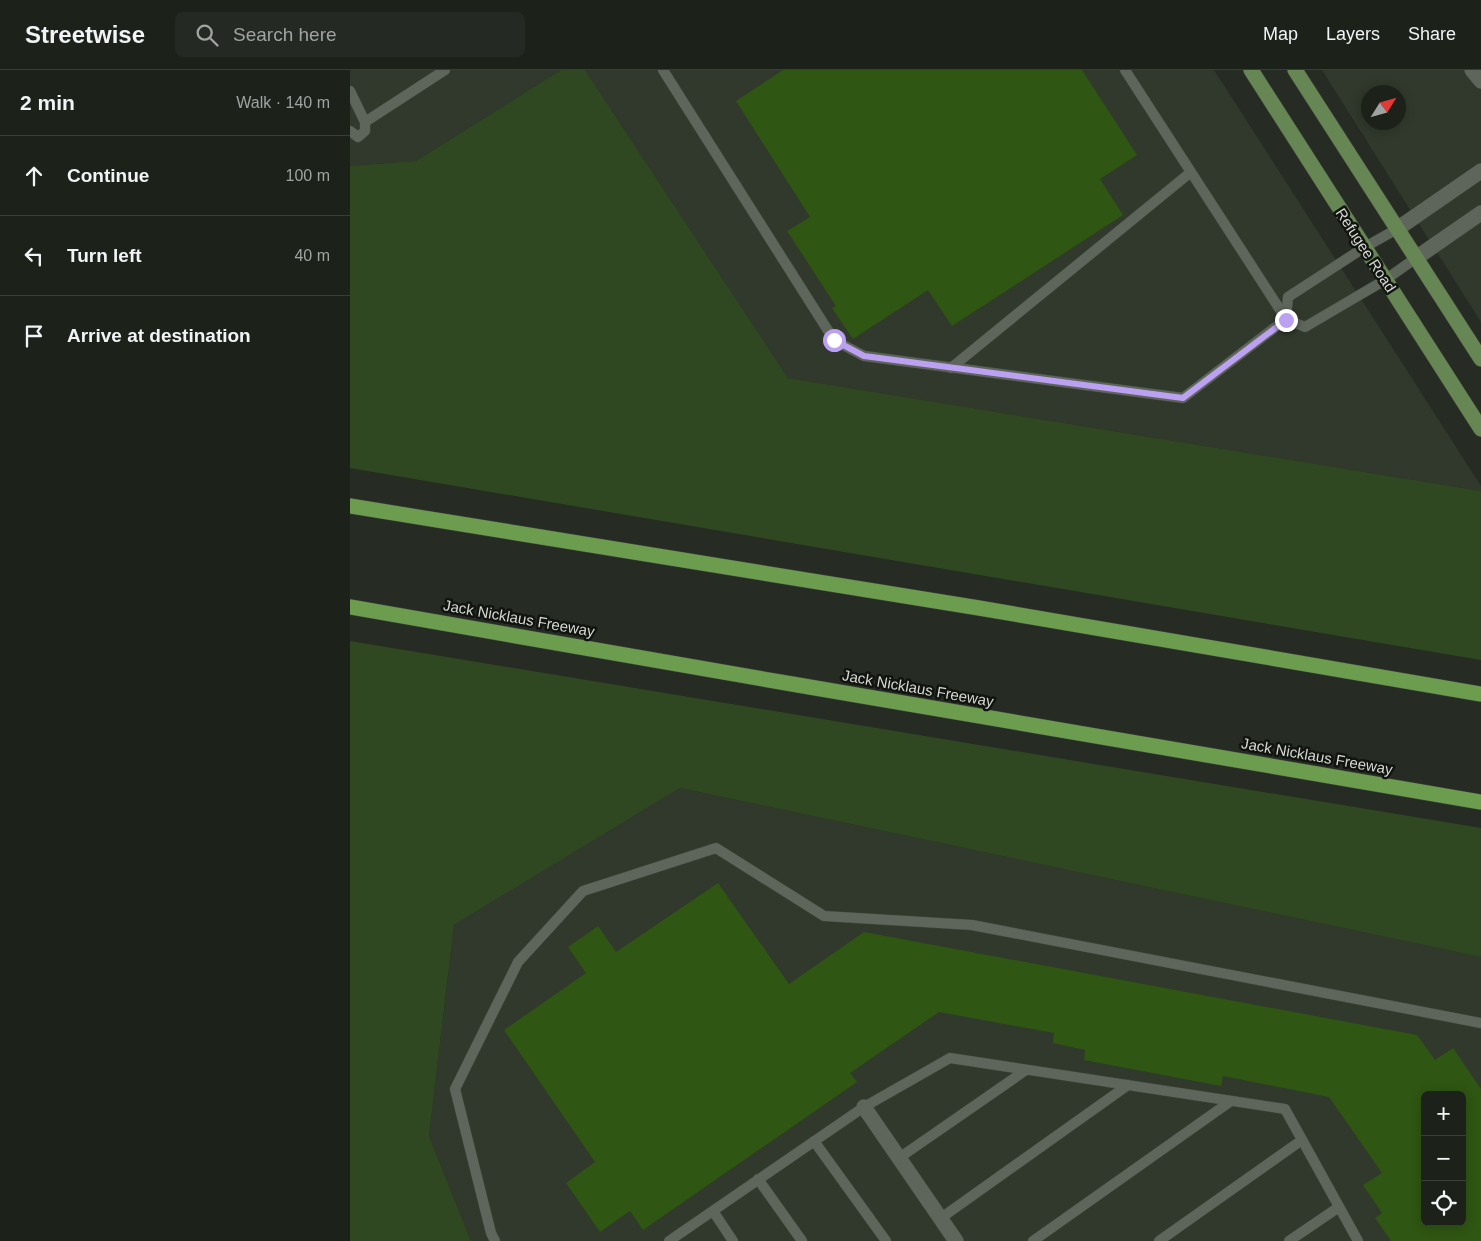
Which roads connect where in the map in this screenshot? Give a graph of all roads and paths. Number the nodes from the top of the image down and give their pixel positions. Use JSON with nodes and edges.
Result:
{"nodes":[{"id":1,"x":445,"y":70,"type":"edge"},
{"id":2,"x":663,"y":70,"type":"edge"},
{"id":3,"x":1125,"y":70,"type":"edge"},
{"id":4,"x":1251,"y":70,"type":"edge"},
{"id":5,"x":1295,"y":70,"type":"edge"},
{"id":6,"x":1472,"y":70,"type":"edge"},
{"id":7,"x":1481,"y":81,"type":"edge"},
{"id":8,"x":350,"y":91,"type":"edge"},
{"id":9,"x":365,"y":122,"type":"junction"},
{"id":10,"x":350,"y":131,"type":"edge"},
{"id":11,"x":1481,"y":171,"type":"edge"},
{"id":12,"x":1191,"y":172,"type":"junction"},
{"id":13,"x":1481,"y":213,"type":"edge"},
{"id":14,"x":1398,"y":229,"type":"junction"},
{"id":15,"x":1364,"y":248,"type":"junction"},
{"id":16,"x":1416,"y":258,"type":"junction"},
{"id":17,"x":1385,"y":280,"type":"junction"},
{"id":18,"x":1286,"y":320,"type":"junction"},
{"id":19,"x":1481,"y":359,"type":"edge"},
{"id":20,"x":951,"y":368,"type":"junction"},
{"id":21,"x":1481,"y":429,"type":"edge"},
{"id":22,"x":350,"y":506,"type":"edge"},
{"id":23,"x":350,"y":607,"type":"edge"},
{"id":24,"x":1481,"y":694,"type":"edge"},
{"id":25,"x":1481,"y":802,"type":"edge"},
{"id":26,"x":1481,"y":1023,"type":"edge"},
{"id":27,"x":1026,"y":1070,"type":"junction"},
{"id":28,"x":1128,"y":1085,"type":"junction"},
{"id":29,"x":1231,"y":1101,"type":"junction"},
{"id":30,"x":864,"y":1107,"type":"junction"},
{"id":31,"x":1302,"y":1140,"type":"junction"},
{"id":32,"x":814,"y":1141,"type":"junction"},
{"id":33,"x":899,"y":1158,"type":"junction"},
{"id":34,"x":758,"y":1179,"type":"junction"},
{"id":35,"x":1339,"y":1207,"type":"junction"},
{"id":36,"x":713,"y":1211,"type":"junction"},
{"id":37,"x":940,"y":1218,"type":"junction"},
{"id":38,"x":496,"y":1241,"type":"edge"},
{"id":39,"x":669,"y":1241,"type":"edge"},
{"id":40,"x":733,"y":1241,"type":"edge"},
{"id":41,"x":802,"y":1241,"type":"edge"},
{"id":42,"x":886,"y":1241,"type":"edge"},
{"id":43,"x":956,"y":1241,"type":"edge"},
{"id":44,"x":1033,"y":1241,"type":"edge"},
{"id":45,"x":1159,"y":1241,"type":"edge"},
{"id":46,"x":1289,"y":1241,"type":"edge"},
{"id":47,"x":1358,"y":1241,"type":"edge"}],
"edges":[{"from":1,"to":9,"type":"lane"},
{"from":2,"to":20,"type":"lane"},
{"from":3,"to":12,"type":"lane"},
{"from":4,"to":15,"type":"main road","name":"Refugee Road"},
{"from":5,"to":14,"type":"main road"},
{"from":6,"to":7,"type":"street"},
{"from":8,"to":9,"type":"lane"},
{"from":9,"to":10,"type":"lane"},
{"from":11,"to":14,"type":"street"},
{"from":12,"to":18,"type":"lane"},
{"from":12,"to":20,"type":"lane"},
{"from":13,"to":16,"type":"street"},
{"from":14,"to":15,"type":"lane"},
{"from":14,"to":16,"type":"main road"},
{"from":15,"to":17,"type":"main road","name":"Refugee Road"},
{"from":15,"to":18,"type":"lane"},
{"from":16,"to":17,"type":"lane"},
{"from":16,"to":19,"type":"main road"},
{"from":17,"to":18,"type":"lane"},
{"from":17,"to":21,"type":"main road","name":"Refugee Road"},
{"from":18,"to":20,"type":"lane"},
{"from":22,"to":24,"type":"highway"},
{"from":23,"to":25,"type":"highway","name":"Jack Nicklaus Freeway"},
{"from":26,"to":38,"type":"lane"},
{"from":27,"to":28,"type":"lane"},
{"from":27,"to":30,"type":"lane"},
{"from":27,"to":33,"type":"lane"},
{"from":28,"to":29,"type":"lane"},
{"from":28,"to":37,"type":"lane"},
{"from":29,"to":31,"type":"lane"},
{"from":29,"to":44,"type":"lane"},
{"from":30,"to":32,"type":"lane"},
{"from":30,"to":33,"type":"street"},
{"from":31,"to":35,"type":"lane"},
{"from":31,"to":45,"type":"lane"},
{"from":32,"to":34,"type":"lane"},
{"from":32,"to":42,"type":"lane"},
{"from":33,"to":37,"type":"street"},
{"from":34,"to":36,"type":"lane"},
{"from":34,"to":41,"type":"lane"},
{"from":35,"to":46,"type":"lane"},
{"from":35,"to":47,"type":"lane"},
{"from":36,"to":39,"type":"lane"},
{"from":36,"to":40,"type":"lane"},
{"from":37,"to":43,"type":"street"}]}
